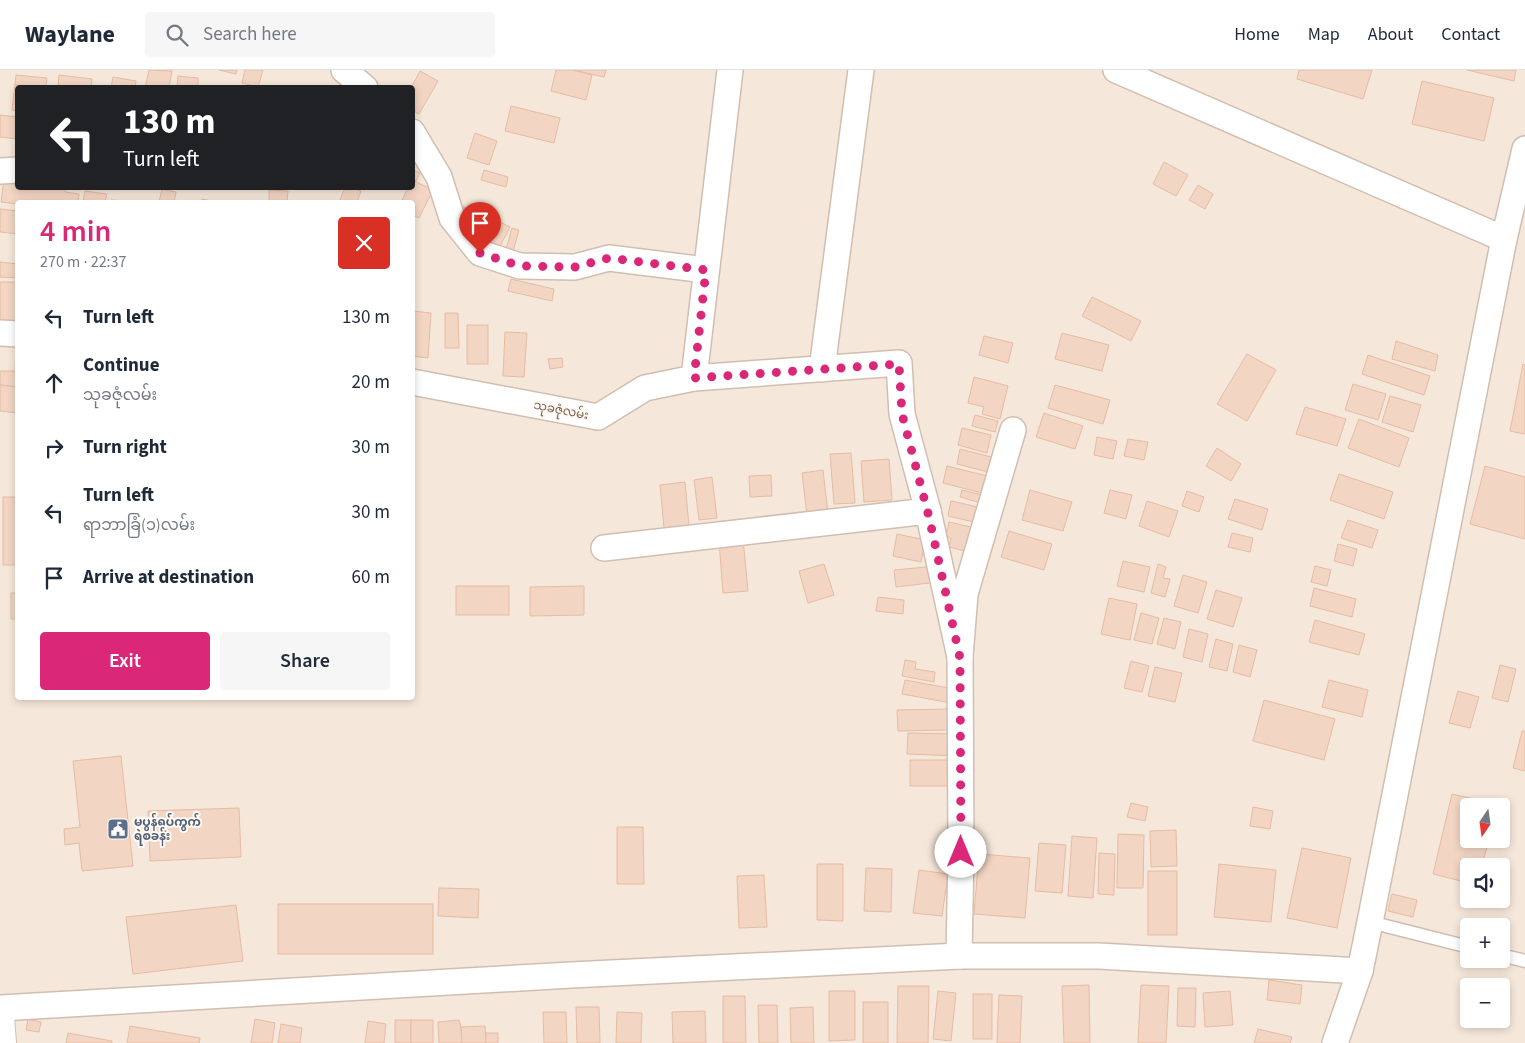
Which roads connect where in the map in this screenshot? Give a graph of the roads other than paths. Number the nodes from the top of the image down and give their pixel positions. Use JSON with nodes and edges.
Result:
{"nodes":[{"id":1,"x":730,"y":70,"type":"edge"},
{"id":2,"x":861,"y":70,"type":"edge"},
{"id":3,"x":1116,"y":70,"type":"edge"},
{"id":4,"x":415,"y":137,"type":"edge"},
{"id":5,"x":1525,"y":149,"type":"edge"},
{"id":6,"x":15,"y":170,"type":"edge"},
{"id":7,"x":0,"y":171,"type":"edge"},
{"id":8,"x":1504,"y":239,"type":"junction"},
{"id":9,"x":706,"y":270,"type":"junction"},
{"id":10,"x":0,"y":333,"type":"edge"},
{"id":11,"x":15,"y":334,"type":"edge"},
{"id":12,"x":822,"y":369,"type":"junction"},
{"id":13,"x":694,"y":378,"type":"junction"},
{"id":14,"x":415,"y":383,"type":"edge"},
{"id":15,"x":1013,"y":430,"type":"dead end"},
{"id":16,"x":928,"y":511,"type":"junction"},
{"id":17,"x":604,"y":548,"type":"dead end"},
{"id":18,"x":960,"y":658,"type":"junction"},
{"id":19,"x":1370,"y":922,"type":"junction"},
{"id":20,"x":1460,"y":945,"type":"edge"},
{"id":21,"x":959,"y":956,"type":"junction"},
{"id":22,"x":1510,"y":957,"type":"edge"},
{"id":23,"x":1525,"y":961,"type":"edge"},
{"id":24,"x":1360,"y":971,"type":"junction"},
{"id":25,"x":0,"y":1008,"type":"edge"},
{"id":26,"x":0,"y":1017,"type":"edge"},
{"id":27,"x":2,"y":1043,"type":"edge"},
{"id":28,"x":1335,"y":1043,"type":"edge"}],
"edges":[{"from":1,"to":9,"type":"street"},
{"from":2,"to":12,"type":"street"},
{"from":3,"to":8,"type":"street"},
{"from":4,"to":9,"type":"street"},
{"from":5,"to":8,"type":"street"},
{"from":6,"to":7,"type":"street"},
{"from":8,"to":19,"type":"street"},
{"from":9,"to":13,"type":"street"},
{"from":10,"to":11,"type":"street"},
{"from":12,"to":13,"type":"street","name":"သုခဇုံလမ်း"},
{"from":12,"to":16,"type":"street","name":"သုခဇုံလမ်း"},
{"from":13,"to":14,"type":"street","name":"သုခဇုံလမ်း"},
{"from":15,"to":18,"type":"street"},
{"from":16,"to":17,"type":"street"},
{"from":16,"to":18,"type":"street"},
{"from":18,"to":21,"type":"street"},
{"from":19,"to":20,"type":"lane"},
{"from":19,"to":24,"type":"street"},
{"from":21,"to":24,"type":"street"},
{"from":21,"to":25,"type":"street"},
{"from":22,"to":23,"type":"lane"},
{"from":24,"to":28,"type":"street"},
{"from":26,"to":27,"type":"main road"}]}
